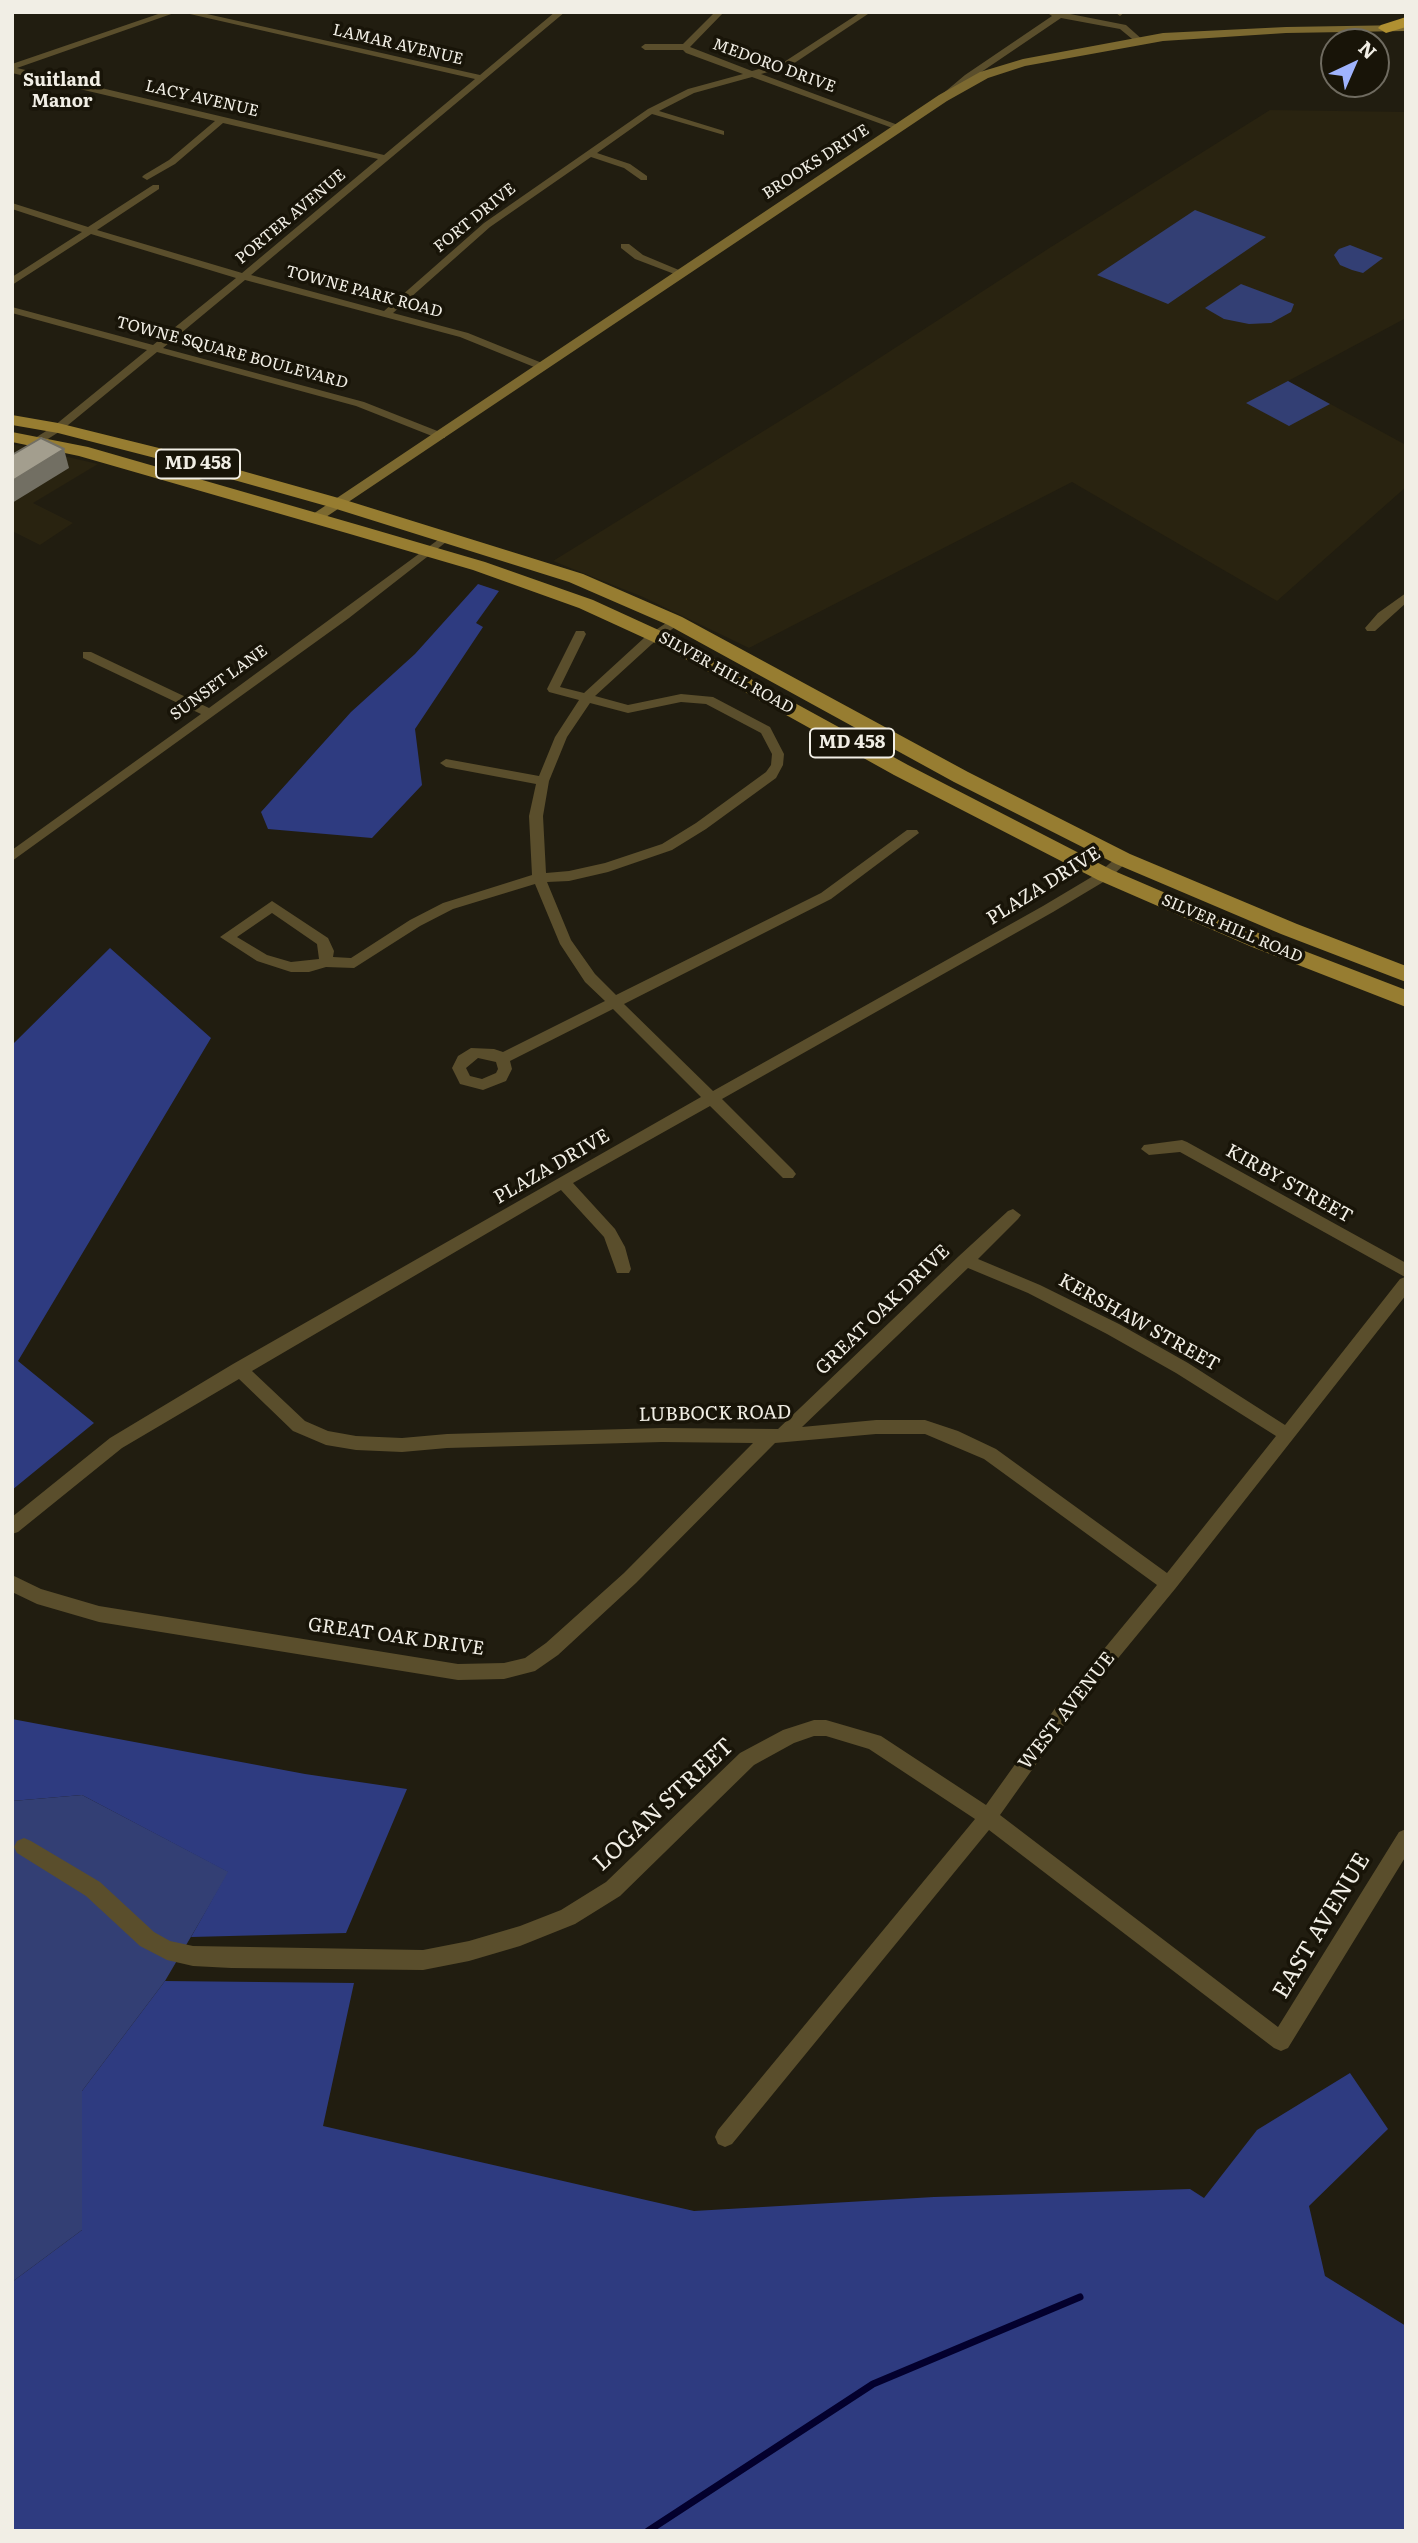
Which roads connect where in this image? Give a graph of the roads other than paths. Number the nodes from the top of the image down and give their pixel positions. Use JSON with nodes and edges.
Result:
{"nodes":[{"id":1,"x":173,"y":12,"type":"edge"},
{"id":2,"x":185,"y":12,"type":"edge"},
{"id":3,"x":561,"y":12,"type":"edge"},
{"id":4,"x":720,"y":12,"type":"edge"},
{"id":5,"x":867,"y":12,"type":"edge"},
{"id":6,"x":1048,"y":12,"type":"edge"},
{"id":7,"x":1120,"y":12,"type":"edge"},
{"id":8,"x":1059,"y":15,"type":"junction"},
{"id":9,"x":1406,"y":22,"type":"edge"},
{"id":10,"x":1108,"y":23,"type":"junction"},
{"id":11,"x":1386,"y":28,"type":"edge"},
{"id":12,"x":1320,"y":30,"type":"edge"},
{"id":13,"x":1140,"y":41,"type":"junction"},
{"id":14,"x":645,"y":47,"type":"dead end"},
{"id":15,"x":686,"y":47,"type":"junction"},
{"id":16,"x":1004,"y":54,"type":"junction"},
{"id":17,"x":1023,"y":63,"type":"junction"},
{"id":18,"x":12,"y":69,"type":"edge"},
{"id":19,"x":750,"y":75,"type":"junction"},
{"id":20,"x":482,"y":78,"type":"junction"},
{"id":21,"x":943,"y":98,"type":"junction"},
{"id":22,"x":651,"y":111,"type":"junction"},
{"id":23,"x":221,"y":120,"type":"junction"},
{"id":24,"x":901,"y":128,"type":"junction"},
{"id":25,"x":721,"y":133,"type":"dead end"},
{"id":26,"x":588,"y":153,"type":"junction"},
{"id":27,"x":385,"y":158,"type":"junction"},
{"id":28,"x":147,"y":177,"type":"dead end"},
{"id":29,"x":644,"y":178,"type":"dead end"},
{"id":30,"x":156,"y":187,"type":"dead end"},
{"id":31,"x":12,"y":206,"type":"edge"},
{"id":32,"x":91,"y":231,"type":"junction"},
{"id":33,"x":625,"y":246,"type":"dead end"},
{"id":34,"x":681,"y":273,"type":"junction"},
{"id":35,"x":244,"y":276,"type":"junction"},
{"id":36,"x":12,"y":282,"type":"edge"},
{"id":37,"x":12,"y":310,"type":"edge"},
{"id":38,"x":387,"y":313,"type":"junction"},
{"id":39,"x":155,"y":348,"type":"junction"},
{"id":40,"x":543,"y":367,"type":"junction"},
{"id":41,"x":12,"y":420,"type":"edge"},
{"id":42,"x":58,"y":428,"type":"junction"},
{"id":43,"x":441,"y":436,"type":"junction"},
{"id":44,"x":12,"y":438,"type":"edge"},
{"id":45,"x":36,"y":442,"type":"junction"},
{"id":46,"x":336,"y":503,"type":"junction"},
{"id":47,"x":315,"y":518,"type":"junction"},
{"id":48,"x":446,"y":537,"type":"junction"},
{"id":49,"x":428,"y":551,"type":"junction"},
{"id":50,"x":1406,"y":597,"type":"edge"},
{"id":51,"x":675,"y":621,"type":"junction"},
{"id":52,"x":1371,"y":628,"type":"dead end"},
{"id":53,"x":580,"y":634,"type":"dead end"},
{"id":54,"x":656,"y":635,"type":"junction"},
{"id":55,"x":87,"y":655,"type":"dead end"},
{"id":56,"x":587,"y":697,"type":"junction"},
{"id":57,"x":208,"y":712,"type":"junction"},
{"id":58,"x":446,"y":763,"type":"dead end"},
{"id":59,"x":542,"y":781,"type":"junction"},
{"id":60,"x":912,"y":833,"type":"dead end"},
{"id":61,"x":12,"y":857,"type":"edge"},
{"id":62,"x":1123,"y":859,"type":"junction"},
{"id":63,"x":1105,"y":875,"type":"junction"},
{"id":64,"x":538,"y":878,"type":"junction"},
{"id":65,"x":326,"y":962,"type":"junction"},
{"id":66,"x":1406,"y":974,"type":"edge"},
{"id":67,"x":1406,"y":999,"type":"edge"},
{"id":68,"x":614,"y":1005,"type":"junction"},
{"id":69,"x":502,"y":1059,"type":"dead end"},
{"id":70,"x":712,"y":1098,"type":"junction"},
{"id":71,"x":1150,"y":1149,"type":"dead end"},
{"id":72,"x":788,"y":1174,"type":"dead end"},
{"id":73,"x":564,"y":1182,"type":"junction"},
{"id":74,"x":1013,"y":1216,"type":"dead end"},
{"id":75,"x":965,"y":1260,"type":"junction"},
{"id":76,"x":623,"y":1269,"type":"dead end"},
{"id":77,"x":1406,"y":1271,"type":"edge"},
{"id":78,"x":1406,"y":1283,"type":"edge"},
{"id":79,"x":239,"y":1369,"type":"junction"},
{"id":80,"x":1286,"y":1434,"type":"junction"},
{"id":81,"x":777,"y":1435,"type":"junction"},
{"id":82,"x":12,"y":1527,"type":"edge"},
{"id":83,"x":12,"y":1583,"type":"edge"},
{"id":84,"x":1169,"y":1584,"type":"junction"},
{"id":85,"x":988,"y":1817,"type":"junction"},
{"id":86,"x":1406,"y":1838,"type":"edge"},
{"id":87,"x":24,"y":1847,"type":"dead end"},
{"id":88,"x":1281,"y":2041,"type":"joint"},
{"id":89,"x":725,"y":2137,"type":"dead end"}],
"edges":[{"from":1,"to":18,"type":"street"},
{"from":2,"to":20,"type":"street","name":"LAMAR AVENUE"},
{"from":3,"to":20,"type":"street","name":"PORTER AVENUE"},
{"from":4,"to":15,"type":"street","name":"MEDORO DRIVE"},
{"from":5,"to":19,"type":"street","name":"FORT DRIVE"},
{"from":6,"to":8,"type":"street"},
{"from":7,"to":10,"type":"street"},
{"from":8,"to":10,"type":"street"},
{"from":8,"to":16,"type":"street"},
{"from":9,"to":11,"type":"highway"},
{"from":10,"to":13,"type":"street"},
{"from":12,"to":13,"type":"street","name":"BROOKS DRIVE"},
{"from":13,"to":17,"type":"street","name":"BROOKS DRIVE"},
{"from":14,"to":15,"type":"street"},
{"from":15,"to":19,"type":"street","name":"MEDORO DRIVE"},
{"from":16,"to":17,"type":"street"},
{"from":16,"to":21,"type":"street"},
{"from":17,"to":21,"type":"street","name":"BROOKS DRIVE"},
{"from":18,"to":23,"type":"street","name":"LACY AVENUE"},
{"from":19,"to":22,"type":"street","name":"FORT DRIVE"},
{"from":19,"to":24,"type":"street","name":"MEDORO DRIVE"},
{"from":20,"to":27,"type":"street","name":"PORTER AVENUE"},
{"from":21,"to":24,"type":"street","name":"BROOKS DRIVE"},
{"from":22,"to":25,"type":"street"},
{"from":22,"to":26,"type":"street","name":"FORT DRIVE"},
{"from":23,"to":27,"type":"street","name":"LACY AVENUE"},
{"from":23,"to":28,"type":"street"},
{"from":24,"to":34,"type":"street","name":"BROOKS DRIVE"},
{"from":26,"to":29,"type":"street"},
{"from":26,"to":38,"type":"street","name":"FORT DRIVE"},
{"from":27,"to":35,"type":"street","name":"PORTER AVENUE"},
{"from":30,"to":32,"type":"street"},
{"from":31,"to":32,"type":"street","name":"TOWNE PARK ROAD"},
{"from":32,"to":35,"type":"street","name":"TOWNE PARK ROAD"},
{"from":32,"to":36,"type":"street"},
{"from":33,"to":34,"type":"street"},
{"from":34,"to":40,"type":"street","name":"BROOKS DRIVE"},
{"from":35,"to":38,"type":"street","name":"TOWNE PARK ROAD"},
{"from":35,"to":39,"type":"street","name":"PORTER AVENUE"},
{"from":37,"to":39,"type":"street","name":"TOWNE SQUARE BOULEVARD"},
{"from":38,"to":40,"type":"street","name":"TOWNE PARK ROAD"},
{"from":39,"to":42,"type":"street","name":"PORTER AVENUE"},
{"from":39,"to":43,"type":"street","name":"TOWNE SQUARE BOULEVARD"},
{"from":40,"to":43,"type":"street","name":"BROOKS DRIVE"},
{"from":41,"to":42,"type":"main road","name":"SILVER HILL ROAD","number":"MD 458"},
{"from":42,"to":45,"type":"street","name":"PORTER AVENUE"},
{"from":42,"to":46,"type":"main road","name":"SILVER HILL ROAD","number":"MD 458"},
{"from":43,"to":46,"type":"street","name":"BROOKS DRIVE"},
{"from":44,"to":45,"type":"main road","name":"SILVER HILL ROAD","number":"MD 458"},
{"from":45,"to":47,"type":"main road","name":"SILVER HILL ROAD","number":"MD 458"},
{"from":46,"to":47,"type":"street","name":"BROOKS DRIVE"},
{"from":46,"to":48,"type":"main road","name":"SILVER HILL ROAD","number":"MD 458"},
{"from":47,"to":49,"type":"main road","name":"SILVER HILL ROAD","number":"MD 458"},
{"from":48,"to":49,"type":"street","name":"SUNSET LANE"},
{"from":48,"to":51,"type":"main road","name":"SILVER HILL ROAD","number":"MD 458"},
{"from":49,"to":54,"type":"main road","name":"SILVER HILL ROAD","number":"MD 458"},
{"from":49,"to":57,"type":"street","name":"SUNSET LANE"},
{"from":50,"to":52,"type":"street"},
{"from":51,"to":54,"type":"street"},
{"from":51,"to":62,"type":"main road","name":"SILVER HILL ROAD","number":"MD 458"},
{"from":53,"to":56,"type":"street"},
{"from":54,"to":56,"type":"street"},
{"from":54,"to":63,"type":"main road","name":"SILVER HILL ROAD","number":"MD 458"},
{"from":55,"to":57,"type":"street"},
{"from":56,"to":59,"type":"street"},
{"from":56,"to":64,"type":"street"},
{"from":57,"to":61,"type":"street","name":"SUNSET LANE"},
{"from":58,"to":59,"type":"street"},
{"from":59,"to":64,"type":"street"},
{"from":60,"to":68,"type":"street"},
{"from":62,"to":63,"type":"street","name":"PLAZA DRIVE"},
{"from":62,"to":66,"type":"main road","name":"SILVER HILL ROAD","number":"MD 458"},
{"from":63,"to":67,"type":"main road","name":"SILVER HILL ROAD","number":"MD 458"},
{"from":63,"to":70,"type":"street","name":"PLAZA DRIVE"},
{"from":64,"to":65,"type":"street"},
{"from":64,"to":68,"type":"street"},
{"from":65,"to":65,"type":"street"},
{"from":68,"to":69,"type":"street"},
{"from":68,"to":70,"type":"street"},
{"from":70,"to":72,"type":"street"},
{"from":70,"to":73,"type":"street","name":"PLAZA DRIVE"},
{"from":71,"to":77,"type":"street","name":"KIRBY STREET"},
{"from":73,"to":76,"type":"street"},
{"from":73,"to":79,"type":"street","name":"PLAZA DRIVE"},
{"from":74,"to":75,"type":"street","name":"GREAT OAK DRIVE"},
{"from":75,"to":80,"type":"street","name":"KERSHAW STREET"},
{"from":75,"to":81,"type":"street","name":"GREAT OAK DRIVE"},
{"from":78,"to":80,"type":"street","name":"WEST AVENUE"},
{"from":79,"to":81,"type":"street","name":"LUBBOCK ROAD"},
{"from":79,"to":82,"type":"street","name":"PLAZA DRIVE"},
{"from":80,"to":84,"type":"street","name":"WEST AVENUE"},
{"from":81,"to":83,"type":"street","name":"GREAT OAK DRIVE"},
{"from":81,"to":84,"type":"street","name":"LUBBOCK ROAD"},
{"from":84,"to":85,"type":"street","name":"WEST AVENUE"},
{"from":85,"to":87,"type":"street","name":"LOGAN STREET"},
{"from":85,"to":88,"type":"street","name":"LOGAN STREET"},
{"from":85,"to":89,"type":"street","name":"WEST AVENUE"},
{"from":86,"to":88,"type":"street","name":"EAST AVENUE"}]}
